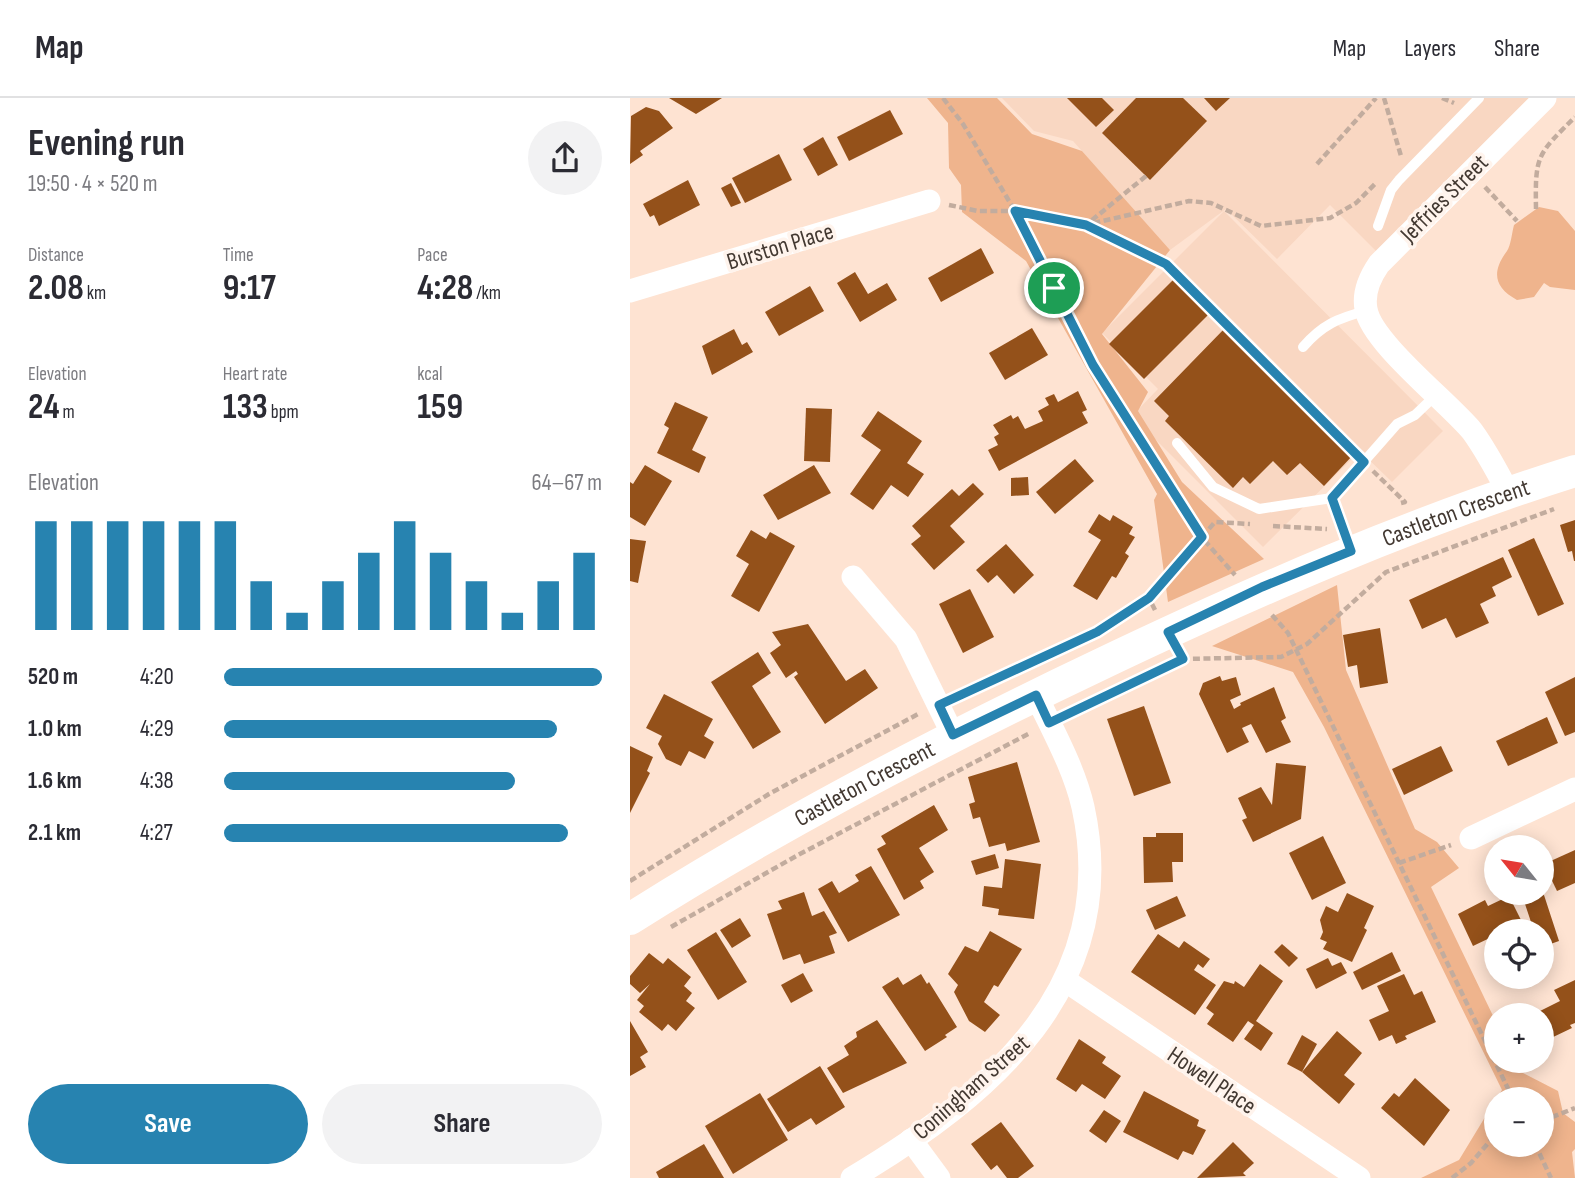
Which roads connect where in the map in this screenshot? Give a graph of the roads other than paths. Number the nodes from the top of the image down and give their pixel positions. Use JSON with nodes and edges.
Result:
{"nodes":[{"id":1,"x":1479,"y":98,"type":"edge"},
{"id":2,"x":1545,"y":98,"type":"edge"},
{"id":3,"x":929,"y":201,"type":"road end"},
{"id":4,"x":1378,"y":226,"type":"dead end"},
{"id":5,"x":630,"y":291,"type":"edge"},
{"id":6,"x":1366,"y":311,"type":"junction"},
{"id":7,"x":1303,"y":347,"type":"dead end"},
{"id":8,"x":1437,"y":394,"type":"junction"},
{"id":9,"x":1177,"y":443,"type":"dead end"},
{"id":10,"x":1575,"y":471,"type":"edge"},
{"id":11,"x":1508,"y":492,"type":"junction"},
{"id":12,"x":1332,"y":498,"type":"junction"},
{"id":13,"x":1347,"y":538,"type":"junction"},
{"id":14,"x":853,"y":578,"type":"dead end"},
{"id":15,"x":1043,"y":709,"type":"junction"},
{"id":16,"x":953,"y":735,"type":"junction"},
{"id":17,"x":1575,"y":789,"type":"edge"},
{"id":18,"x":1471,"y":838,"type":"road end"},
{"id":19,"x":630,"y":919,"type":"edge"},
{"id":20,"x":1066,"y":981,"type":"junction"},
{"id":21,"x":911,"y":1140,"type":"junction"},
{"id":22,"x":852,"y":1178,"type":"edge"},
{"id":23,"x":939,"y":1178,"type":"edge"},
{"id":24,"x":1359,"y":1178,"type":"edge"}],
"edges":[{"from":1,"to":4,"type":"lane"},
{"from":2,"to":6,"type":"street","name":"Jeffries Street"},
{"from":3,"to":5,"type":"street","name":"Burston Place"},
{"from":6,"to":7,"type":"lane"},
{"from":6,"to":8,"type":"street"},
{"from":8,"to":11,"type":"street"},
{"from":8,"to":12,"type":"lane"},
{"from":9,"to":12,"type":"lane"},
{"from":10,"to":11,"type":"street","name":"Castleton Crescent"},
{"from":11,"to":13,"type":"street","name":"Castleton Crescent"},
{"from":12,"to":13,"type":"lane"},
{"from":13,"to":15,"type":"street","name":"Castleton Crescent"},
{"from":14,"to":16,"type":"street"},
{"from":15,"to":16,"type":"street","name":"Castleton Crescent"},
{"from":15,"to":20,"type":"street","name":"Coningham Street"},
{"from":16,"to":19,"type":"street","name":"Castleton Crescent"},
{"from":17,"to":18,"type":"street"},
{"from":20,"to":21,"type":"street","name":"Coningham Street"},
{"from":20,"to":24,"type":"street","name":"Howell Place"},
{"from":21,"to":22,"type":"street","name":"Coningham Street"},
{"from":21,"to":23,"type":"street"}]}
